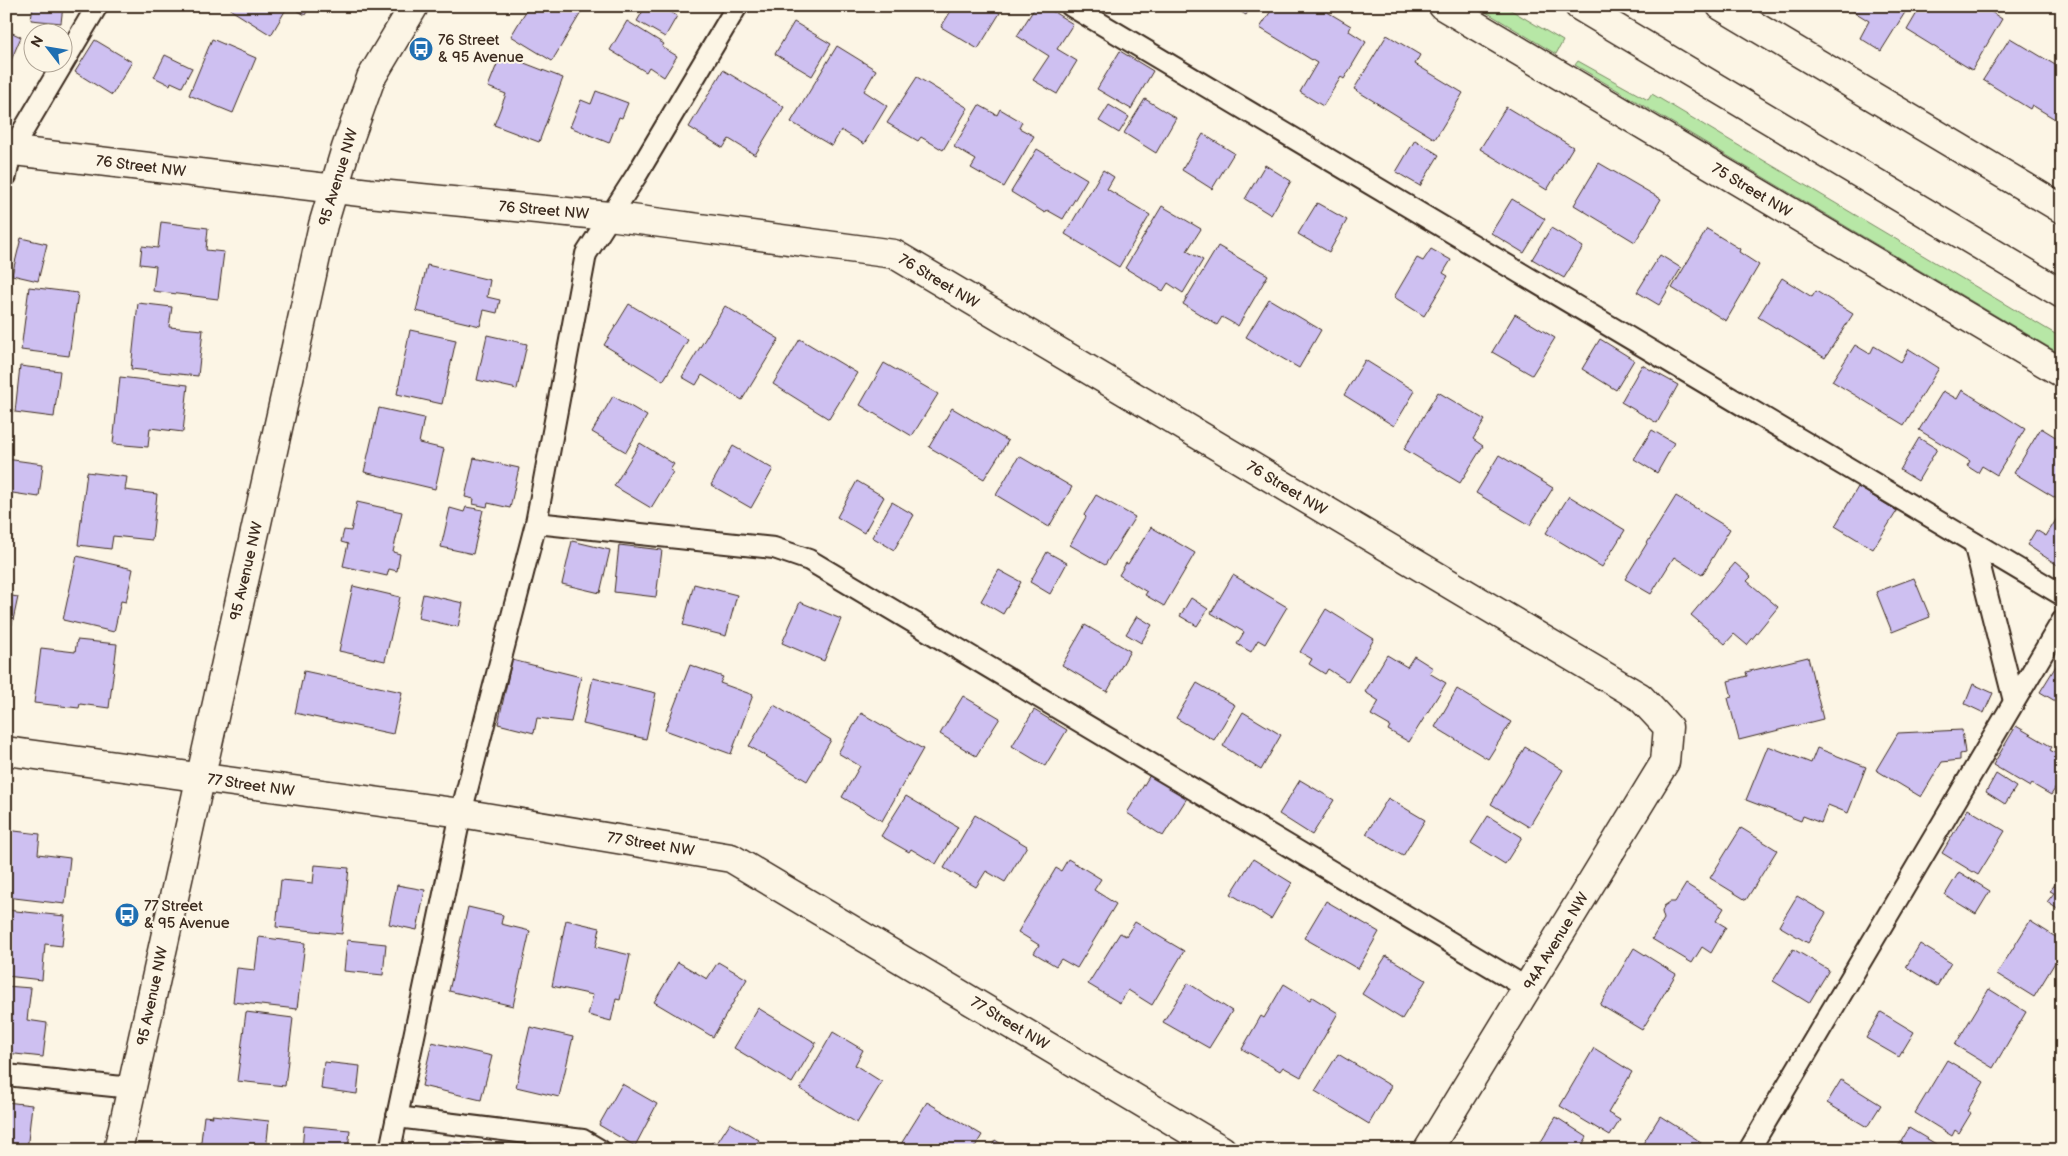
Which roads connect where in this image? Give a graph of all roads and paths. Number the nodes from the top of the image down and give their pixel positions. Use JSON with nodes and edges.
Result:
{"nodes":[{"id":1,"x":97,"y":6,"type":"edge"},
{"id":2,"x":414,"y":6,"type":"edge"},
{"id":3,"x":737,"y":6,"type":"edge"},
{"id":4,"x":1071,"y":6,"type":"edge"},
{"id":5,"x":1443,"y":6,"type":"edge"},
{"id":6,"x":1579,"y":6,"type":"edge"},
{"id":7,"x":1722,"y":6,"type":"edge"},
{"id":8,"x":8,"y":159,"type":"edge"},
{"id":9,"x":334,"y":189,"type":"junction"},
{"id":10,"x":2062,"y":209,"type":"edge"},
{"id":11,"x":609,"y":216,"type":"junction"},
{"id":12,"x":2062,"y":294,"type":"edge"},
{"id":13,"x":2062,"y":373,"type":"edge"},
{"id":14,"x":536,"y":523,"type":"junction"},
{"id":15,"x":1974,"y":543,"type":"junction"},
{"id":16,"x":2062,"y":595,"type":"edge"},
{"id":17,"x":2062,"y":621,"type":"edge"},
{"id":18,"x":2014,"y":701,"type":"junction"},
{"id":19,"x":1668,"y":727,"type":"joint"},
{"id":20,"x":6,"y":751,"type":"edge"},
{"id":21,"x":200,"y":778,"type":"junction"},
{"id":22,"x":461,"y":813,"type":"junction"},
{"id":23,"x":1527,"y":988,"type":"junction"},
{"id":24,"x":6,"y":1075,"type":"edge"},
{"id":25,"x":132,"y":1088,"type":"junction"},
{"id":26,"x":397,"y":1117,"type":"junction"},
{"id":27,"x":118,"y":1150,"type":"edge"},
{"id":28,"x":390,"y":1150,"type":"edge"},
{"id":29,"x":600,"y":1150,"type":"edge"},
{"id":30,"x":1222,"y":1150,"type":"edge"},
{"id":31,"x":1428,"y":1150,"type":"edge"},
{"id":32,"x":1749,"y":1150,"type":"edge"}],
"edges":[{"from":1,"to":8,"type":"lane"},
{"from":2,"to":9,"type":"street","name":"95 Avenue NW"},
{"from":3,"to":11,"type":"lane"},
{"from":4,"to":15,"type":"lane"},
{"from":5,"to":13,"type":"street","name":"75 Street NW"},
{"from":6,"to":12,"type":"street"},
{"from":7,"to":10,"type":"street"},
{"from":8,"to":9,"type":"street","name":"76 Street NW"},
{"from":9,"to":11,"type":"street","name":"76 Street NW"},
{"from":9,"to":21,"type":"street","name":"95 Avenue NW"},
{"from":11,"to":14,"type":"lane"},
{"from":11,"to":19,"type":"street","name":"76 Street NW"},
{"from":14,"to":22,"type":"lane"},
{"from":14,"to":23,"type":"lane"},
{"from":15,"to":16,"type":"lane"},
{"from":15,"to":18,"type":"lane"},
{"from":17,"to":18,"type":"lane"},
{"from":18,"to":32,"type":"lane"},
{"from":19,"to":23,"type":"street","name":"94A Avenue NW"},
{"from":20,"to":21,"type":"street","name":"77 Street NW"},
{"from":21,"to":22,"type":"street","name":"77 Street NW"},
{"from":21,"to":25,"type":"street","name":"95 Avenue NW"},
{"from":22,"to":26,"type":"lane"},
{"from":22,"to":30,"type":"street","name":"77 Street NW"},
{"from":23,"to":31,"type":"street","name":"94A Avenue NW"},
{"from":24,"to":25,"type":"lane"},
{"from":25,"to":27,"type":"street","name":"95 Avenue NW"},
{"from":26,"to":28,"type":"lane"},
{"from":26,"to":29,"type":"lane"}]}
